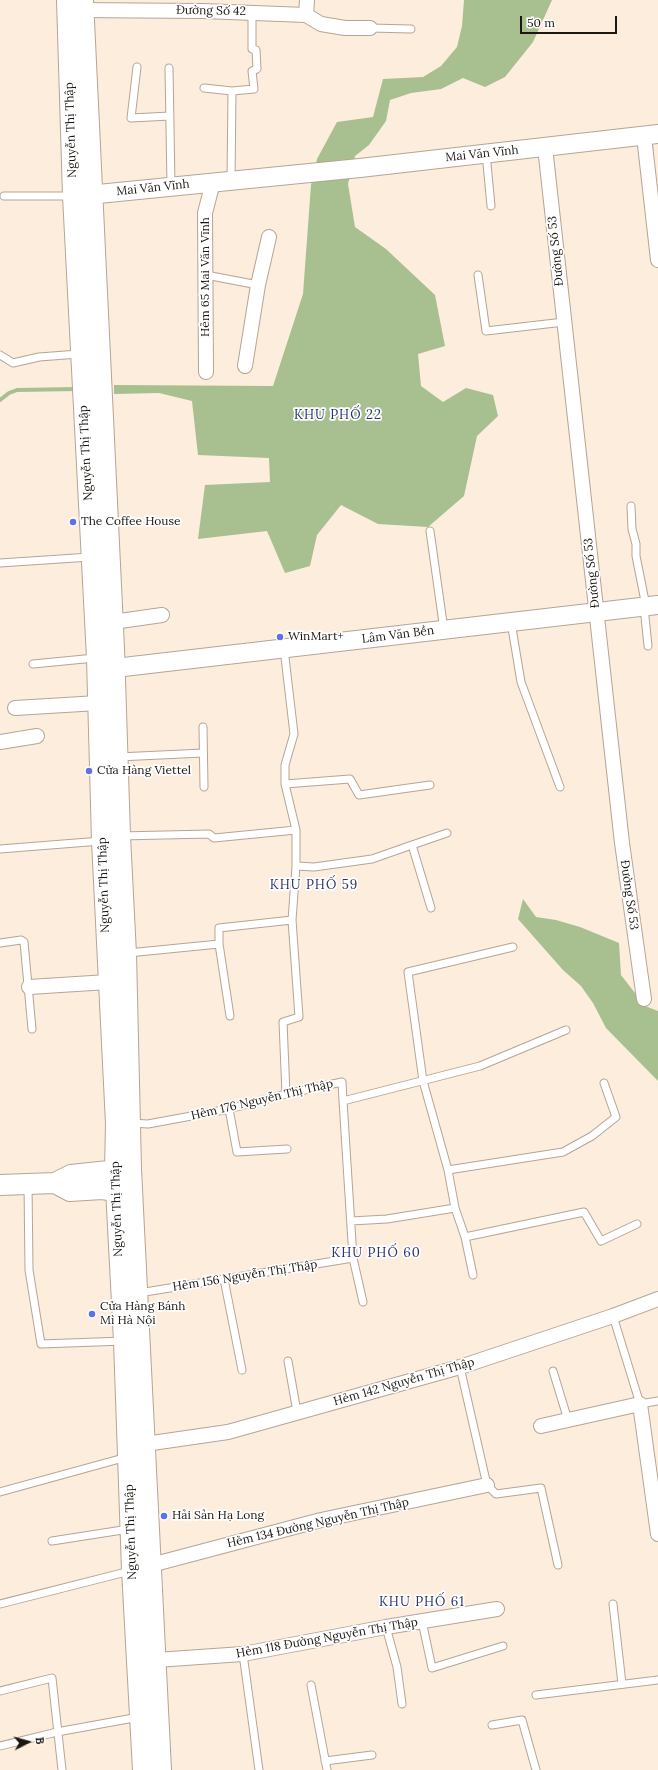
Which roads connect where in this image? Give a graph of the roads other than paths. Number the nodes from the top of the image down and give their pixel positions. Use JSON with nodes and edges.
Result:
{"nodes":[{"id":1,"x":307,"y":0,"type":"edge"},
{"id":2,"x":75,"y":5,"type":"edge"},
{"id":3,"x":203,"y":5,"type":"edge"},
{"id":4,"x":252,"y":12,"type":"junction"},
{"id":5,"x":306,"y":14,"type":"junction"},
{"id":6,"x":370,"y":28,"type":"joint"},
{"id":7,"x":411,"y":29,"type":"dead end"},
{"id":8,"x":137,"y":67,"type":"dead end"},
{"id":9,"x":169,"y":68,"type":"dead end"},
{"id":10,"x":204,"y":88,"type":"dead end"},
{"id":11,"x":232,"y":91,"type":"junction"},
{"id":12,"x":170,"y":116,"type":"junction"},
{"id":13,"x":651,"y":135,"type":"edge"},
{"id":14,"x":545,"y":147,"type":"junction"},
{"id":15,"x":486,"y":153,"type":"junction"},
{"id":16,"x":231,"y":180,"type":"junction"},
{"id":17,"x":213,"y":182,"type":"junction"},
{"id":18,"x":171,"y":187,"type":"junction"},
{"id":19,"x":82,"y":195,"type":"junction"},
{"id":20,"x":4,"y":196,"type":"dead end"},
{"id":21,"x":491,"y":206,"type":"dead end"},
{"id":22,"x":269,"y":237,"type":"dead end"},
{"id":23,"x":658,"y":260,"type":"edge"},
{"id":24,"x":206,"y":275,"type":"junction"},
{"id":25,"x":478,"y":275,"type":"dead end"},
{"id":26,"x":258,"y":285,"type":"junction"},
{"id":27,"x":564,"y":322,"type":"junction"},
{"id":28,"x":0,"y":355,"type":"edge"},
{"id":29,"x":88,"y":366,"type":"junction"},
{"id":30,"x":245,"y":366,"type":"dead end"},
{"id":31,"x":206,"y":372,"type":"dead end"},
{"id":32,"x":93,"y":406,"type":"junction"},
{"id":33,"x":631,"y":506,"type":"dead end"},
{"id":34,"x":430,"y":530,"type":"dead end"},
{"id":35,"x":92,"y":557,"type":"junction"},
{"id":36,"x":0,"y":563,"type":"edge"},
{"id":37,"x":650,"y":606,"type":"edge"},
{"id":38,"x":597,"y":612,"type":"junction"},
{"id":39,"x":162,"y":615,"type":"dead end"},
{"id":40,"x":113,"y":622,"type":"junction"},
{"id":41,"x":511,"y":622,"type":"junction"},
{"id":42,"x":444,"y":630,"type":"junction"},
{"id":43,"x":648,"y":646,"type":"dead end"},
{"id":44,"x":284,"y":648,"type":"junction"},
{"id":45,"x":33,"y":664,"type":"dead end"},
{"id":46,"x":103,"y":665,"type":"junction"},
{"id":47,"x":98,"y":703,"type":"junction"},
{"id":48,"x":15,"y":708,"type":"dead end"},
{"id":49,"x":203,"y":727,"type":"dead end"},
{"id":50,"x":37,"y":736,"type":"dead end"},
{"id":51,"x":0,"y":742,"type":"edge"},
{"id":52,"x":204,"y":753,"type":"junction"},
{"id":53,"x":118,"y":757,"type":"junction"},
{"id":54,"x":285,"y":784,"type":"junction"},
{"id":55,"x":430,"y":785,"type":"dead end"},
{"id":56,"x":204,"y":787,"type":"dead end"},
{"id":57,"x":560,"y":787,"type":"dead end"},
{"id":58,"x":296,"y":830,"type":"junction"},
{"id":59,"x":447,"y":833,"type":"dead end"},
{"id":60,"x":111,"y":838,"type":"junction"},
{"id":61,"x":412,"y":845,"type":"junction"},
{"id":62,"x":0,"y":849,"type":"edge"},
{"id":63,"x":296,"y":866,"type":"junction"},
{"id":64,"x":431,"y":908,"type":"dead end"},
{"id":65,"x":292,"y":920,"type":"junction"},
{"id":66,"x":0,"y":943,"type":"edge"},
{"id":67,"x":219,"y":944,"type":"junction"},
{"id":68,"x":513,"y":947,"type":"dead end"},
{"id":69,"x":126,"y":954,"type":"junction"},
{"id":70,"x":108,"y":982,"type":"junction"},
{"id":71,"x":29,"y":987,"type":"junction"},
{"id":72,"x":644,"y":999,"type":"dead end"},
{"id":73,"x":230,"y":1016,"type":"dead end"},
{"id":74,"x":32,"y":1029,"type":"dead end"},
{"id":75,"x":566,"y":1030,"type":"dead end"},
{"id":76,"x":423,"y":1081,"type":"junction"},
{"id":77,"x":604,"y":1083,"type":"dead end"},
{"id":78,"x":286,"y":1094,"type":"junction"},
{"id":79,"x":343,"y":1101,"type":"junction"},
{"id":80,"x":229,"y":1109,"type":"junction"},
{"id":81,"x":123,"y":1124,"type":"junction"},
{"id":82,"x":287,"y":1149,"type":"dead end"},
{"id":83,"x":123,"y":1170,"type":"junction"},
{"id":84,"x":448,"y":1170,"type":"junction"},
{"id":85,"x":55,"y":1183,"type":"junction"},
{"id":86,"x":28,"y":1184,"type":"junction"},
{"id":87,"x":0,"y":1185,"type":"edge"},
{"id":88,"x":124,"y":1190,"type":"junction"},
{"id":89,"x":455,"y":1208,"type":"junction"},
{"id":90,"x":351,"y":1221,"type":"junction"},
{"id":91,"x":637,"y":1224,"type":"dead end"},
{"id":92,"x":465,"y":1237,"type":"junction"},
{"id":93,"x":353,"y":1258,"type":"junction"},
{"id":94,"x":473,"y":1276,"type":"dead end"},
{"id":95,"x":224,"y":1279,"type":"junction"},
{"id":96,"x":137,"y":1293,"type":"junction"},
{"id":97,"x":658,"y":1299,"type":"edge"},
{"id":98,"x":363,"y":1302,"type":"dead end"},
{"id":99,"x":613,"y":1316,"type":"junction"},
{"id":100,"x":124,"y":1341,"type":"junction"},
{"id":101,"x":288,"y":1361,"type":"dead end"},
{"id":102,"x":460,"y":1367,"type":"junction"},
{"id":103,"x":242,"y":1370,"type":"dead end"},
{"id":104,"x":553,"y":1371,"type":"dead end"},
{"id":105,"x":658,"y":1401,"type":"edge"},
{"id":106,"x":640,"y":1404,"type":"junction"},
{"id":107,"x":298,"y":1412,"type":"junction"},
{"id":108,"x":568,"y":1420,"type":"junction"},
{"id":109,"x":540,"y":1426,"type":"dead end"},
{"id":110,"x":145,"y":1444,"type":"junction"},
{"id":111,"x":129,"y":1457,"type":"junction"},
{"id":112,"x":487,"y":1485,"type":"junction"},
{"id":113,"x":0,"y":1492,"type":"edge"},
{"id":114,"x":132,"y":1529,"type":"junction"},
{"id":115,"x":658,"y":1534,"type":"edge"},
{"id":116,"x":52,"y":1541,"type":"dead end"},
{"id":117,"x":558,"y":1565,"type":"dead end"},
{"id":118,"x":142,"y":1568,"type":"junction"},
{"id":119,"x":0,"y":1604,"type":"edge"},
{"id":120,"x":613,"y":1604,"type":"dead end"},
{"id":121,"x":497,"y":1609,"type":"dead end"},
{"id":122,"x":422,"y":1621,"type":"junction"},
{"id":123,"x":386,"y":1627,"type":"junction"},
{"id":124,"x":503,"y":1646,"type":"dead end"},
{"id":125,"x":243,"y":1654,"type":"junction"},
{"id":126,"x":156,"y":1660,"type":"junction"},
{"id":127,"x":658,"y":1680,"type":"edge"},
{"id":128,"x":622,"y":1684,"type":"junction"},
{"id":129,"x":311,"y":1685,"type":"dead end"},
{"id":130,"x":0,"y":1691,"type":"edge"},
{"id":131,"x":536,"y":1695,"type":"dead end"},
{"id":132,"x":402,"y":1704,"type":"dead end"},
{"id":133,"x":140,"y":1716,"type":"junction"},
{"id":134,"x":492,"y":1725,"type":"dead end"},
{"id":135,"x":57,"y":1732,"type":"junction"},
{"id":136,"x":0,"y":1746,"type":"edge"},
{"id":137,"x":372,"y":1755,"type":"dead end"},
{"id":138,"x":325,"y":1761,"type":"junction"},
{"id":139,"x":62,"y":1770,"type":"edge"},
{"id":140,"x":143,"y":1770,"type":"edge"},
{"id":141,"x":161,"y":1770,"type":"edge"},
{"id":142,"x":260,"y":1770,"type":"edge"},
{"id":143,"x":327,"y":1770,"type":"edge"},
{"id":144,"x":536,"y":1770,"type":"edge"}],
"edges":[{"from":1,"to":5,"type":"street"},
{"from":2,"to":3,"type":"street","name":"Đường Số 42"},
{"from":2,"to":19,"type":"main road","name":"Nguyễn Thị Thập"},
{"from":3,"to":4,"type":"street","name":"Đường Số 42"},
{"from":4,"to":5,"type":"street","name":"Đường Số 42"},
{"from":4,"to":11,"type":"lane"},
{"from":5,"to":6,"type":"street"},
{"from":6,"to":7,"type":"lane"},
{"from":8,"to":12,"type":"lane"},
{"from":9,"to":12,"type":"lane"},
{"from":10,"to":11,"type":"lane"},
{"from":11,"to":16,"type":"lane"},
{"from":12,"to":18,"type":"lane"},
{"from":13,"to":14,"type":"street","name":"Mai Văn Vĩnh"},
{"from":13,"to":23,"type":"street"},
{"from":14,"to":15,"type":"street","name":"Mai Văn Vĩnh"},
{"from":14,"to":27,"type":"street","name":"Đường Số 53"},
{"from":15,"to":16,"type":"street","name":"Mai Văn Vĩnh"},
{"from":15,"to":21,"type":"lane"},
{"from":16,"to":17,"type":"street","name":"Mai Văn Vĩnh"},
{"from":17,"to":18,"type":"street","name":"Mai Văn Vĩnh"},
{"from":17,"to":24,"type":"street","name":"Hẻm 65 Mai Văn Vĩnh"},
{"from":18,"to":19,"type":"street","name":"Mai Văn Vĩnh"},
{"from":19,"to":20,"type":"lane"},
{"from":19,"to":29,"type":"main road","name":"Nguyễn Thị Thập"},
{"from":22,"to":26,"type":"street"},
{"from":24,"to":26,"type":"lane"},
{"from":24,"to":31,"type":"street","name":"Hẻm 65 Mai Văn Vĩnh"},
{"from":25,"to":27,"type":"lane"},
{"from":26,"to":30,"type":"street"},
{"from":27,"to":38,"type":"street","name":"Đường Số 53"},
{"from":28,"to":29,"type":"lane"},
{"from":29,"to":32,"type":"main road","name":"Nguyễn Thị Thập"},
{"from":32,"to":35,"type":"main road","name":"Nguyễn Thị Thập"},
{"from":32,"to":40,"type":"main road","name":"Nguyễn Thị Thập"},
{"from":33,"to":37,"type":"lane"},
{"from":34,"to":42,"type":"lane"},
{"from":35,"to":36,"type":"lane"},
{"from":35,"to":46,"type":"main road","name":"Nguyễn Thị Thập"},
{"from":37,"to":38,"type":"street","name":"Lâm Văn Bền"},
{"from":37,"to":43,"type":"lane"},
{"from":38,"to":41,"type":"street","name":"Lâm Văn Bền"},
{"from":38,"to":72,"type":"street","name":"Đường Số 53"},
{"from":39,"to":40,"type":"street"},
{"from":40,"to":46,"type":"main road","name":"Nguyễn Thị Thập"},
{"from":41,"to":42,"type":"street","name":"Lâm Văn Bền"},
{"from":41,"to":57,"type":"lane"},
{"from":42,"to":44,"type":"street","name":"Lâm Văn Bền"},
{"from":44,"to":46,"type":"street","name":"Lâm Văn Bền"},
{"from":44,"to":54,"type":"lane"},
{"from":45,"to":46,"type":"lane"},
{"from":46,"to":47,"type":"main road","name":"Nguyễn Thị Thập"},
{"from":46,"to":53,"type":"main road","name":"Nguyễn Thị Thập"},
{"from":47,"to":48,"type":"street"},
{"from":47,"to":60,"type":"main road","name":"Nguyễn Thị Thập"},
{"from":49,"to":52,"type":"lane"},
{"from":50,"to":51,"type":"street"},
{"from":52,"to":53,"type":"lane"},
{"from":52,"to":56,"type":"lane"},
{"from":53,"to":60,"type":"main road","name":"Nguyễn Thị Thập"},
{"from":54,"to":55,"type":"lane"},
{"from":54,"to":58,"type":"lane"},
{"from":58,"to":60,"type":"lane"},
{"from":58,"to":63,"type":"lane"},
{"from":59,"to":61,"type":"lane"},
{"from":60,"to":62,"type":"lane"},
{"from":60,"to":69,"type":"main road","name":"Nguyễn Thị Thập"},
{"from":60,"to":70,"type":"main road","name":"Nguyễn Thị Thập"},
{"from":61,"to":63,"type":"lane"},
{"from":61,"to":64,"type":"lane"},
{"from":63,"to":65,"type":"lane"},
{"from":65,"to":67,"type":"lane"},
{"from":65,"to":78,"type":"lane"},
{"from":66,"to":71,"type":"lane"},
{"from":67,"to":69,"type":"lane"},
{"from":67,"to":73,"type":"lane"},
{"from":68,"to":76,"type":"lane"},
{"from":69,"to":81,"type":"main road","name":"Nguyễn Thị Thập"},
{"from":70,"to":71,"type":"street"},
{"from":70,"to":81,"type":"main road","name":"Nguyễn Thị Thập"},
{"from":71,"to":74,"type":"lane"},
{"from":75,"to":76,"type":"lane","name":"Hẻm 176 Nguyễn Thị Thập"},
{"from":76,"to":79,"type":"lane","name":"Hẻm 176 Nguyễn Thị Thập"},
{"from":76,"to":84,"type":"lane"},
{"from":77,"to":84,"type":"lane"},
{"from":78,"to":79,"type":"lane","name":"Hẻm 176 Nguyễn Thị Thập"},
{"from":78,"to":80,"type":"lane","name":"Hẻm 176 Nguyễn Thị Thập"},
{"from":79,"to":90,"type":"lane"},
{"from":80,"to":81,"type":"lane","name":"Hẻm 176 Nguyễn Thị Thập"},
{"from":80,"to":82,"type":"lane"},
{"from":81,"to":83,"type":"main road","name":"Nguyễn Thị Thập"},
{"from":83,"to":85,"type":"main road"},
{"from":83,"to":88,"type":"main road","name":"Nguyễn Thị Thập"},
{"from":84,"to":89,"type":"lane"},
{"from":85,"to":86,"type":"main road"},
{"from":85,"to":88,"type":"main road"},
{"from":86,"to":87,"type":"main road"},
{"from":86,"to":100,"type":"lane"},
{"from":88,"to":96,"type":"main road","name":"Nguyễn Thị Thập"},
{"from":88,"to":100,"type":"main road","name":"Nguyễn Thị Thập"},
{"from":89,"to":90,"type":"lane"},
{"from":89,"to":92,"type":"lane"},
{"from":90,"to":93,"type":"lane"},
{"from":91,"to":92,"type":"lane"},
{"from":92,"to":94,"type":"lane"},
{"from":93,"to":95,"type":"lane","name":"Hẻm 156 Nguyễn Thị Thập"},
{"from":93,"to":98,"type":"lane"},
{"from":95,"to":96,"type":"lane","name":"Hẻm 156 Nguyễn Thị Thập"},
{"from":95,"to":103,"type":"lane"},
{"from":96,"to":110,"type":"main road","name":"Nguyễn Thị Thập"},
{"from":97,"to":99,"type":"street","name":"Hẻm 142 Nguyễn Thị Thập"},
{"from":99,"to":102,"type":"street","name":"Hẻm 142 Nguyễn Thị Thập"},
{"from":99,"to":106,"type":"lane"},
{"from":100,"to":111,"type":"main road","name":"Nguyễn Thị Thập"},
{"from":101,"to":107,"type":"lane"},
{"from":102,"to":107,"type":"street","name":"Hẻm 142 Nguyễn Thị Thập"},
{"from":102,"to":112,"type":"lane"},
{"from":104,"to":108,"type":"lane"},
{"from":105,"to":106,"type":"lane"},
{"from":106,"to":108,"type":"street"},
{"from":106,"to":115,"type":"street"},
{"from":107,"to":110,"type":"street","name":"Hẻm 142 Nguyễn Thị Thập"},
{"from":108,"to":109,"type":"street"},
{"from":110,"to":118,"type":"main road","name":"Nguyễn Thị Thập"},
{"from":111,"to":113,"type":"lane"},
{"from":111,"to":114,"type":"main road","name":"Nguyễn Thị Thập"},
{"from":112,"to":117,"type":"lane"},
{"from":112,"to":118,"type":"street","name":"Hẻm 134 Đường Nguyễn Thị Thập"},
{"from":114,"to":116,"type":"lane"},
{"from":114,"to":118,"type":"main road","name":"Nguyễn Thị Thập"},
{"from":118,"to":119,"type":"lane"},
{"from":118,"to":126,"type":"main road","name":"Nguyễn Thị Thập"},
{"from":118,"to":133,"type":"main road","name":"Nguyễn Thị Thập"},
{"from":120,"to":128,"type":"lane"},
{"from":121,"to":122,"type":"street","name":"Hẻm 118 Đường Nguyễn Thị Thập"},
{"from":122,"to":123,"type":"street","name":"Hẻm 118 Đường Nguyễn Thị Thập"},
{"from":122,"to":124,"type":"lane"},
{"from":123,"to":125,"type":"street","name":"Hẻm 118 Đường Nguyễn Thị Thập"},
{"from":123,"to":132,"type":"lane"},
{"from":125,"to":126,"type":"street","name":"Hẻm 118 Đường Nguyễn Thị Thập"},
{"from":125,"to":142,"type":"lane"},
{"from":126,"to":141,"type":"main road","name":"Nguyễn Thị Thập"},
{"from":127,"to":128,"type":"lane"},
{"from":128,"to":131,"type":"lane"},
{"from":129,"to":138,"type":"lane"},
{"from":130,"to":135,"type":"lane"},
{"from":133,"to":135,"type":"lane"},
{"from":133,"to":140,"type":"main road","name":"Nguyễn Thị Thập"},
{"from":134,"to":144,"type":"lane"},
{"from":135,"to":136,"type":"lane"},
{"from":135,"to":139,"type":"lane"},
{"from":137,"to":138,"type":"lane"},
{"from":138,"to":143,"type":"lane"}]}
